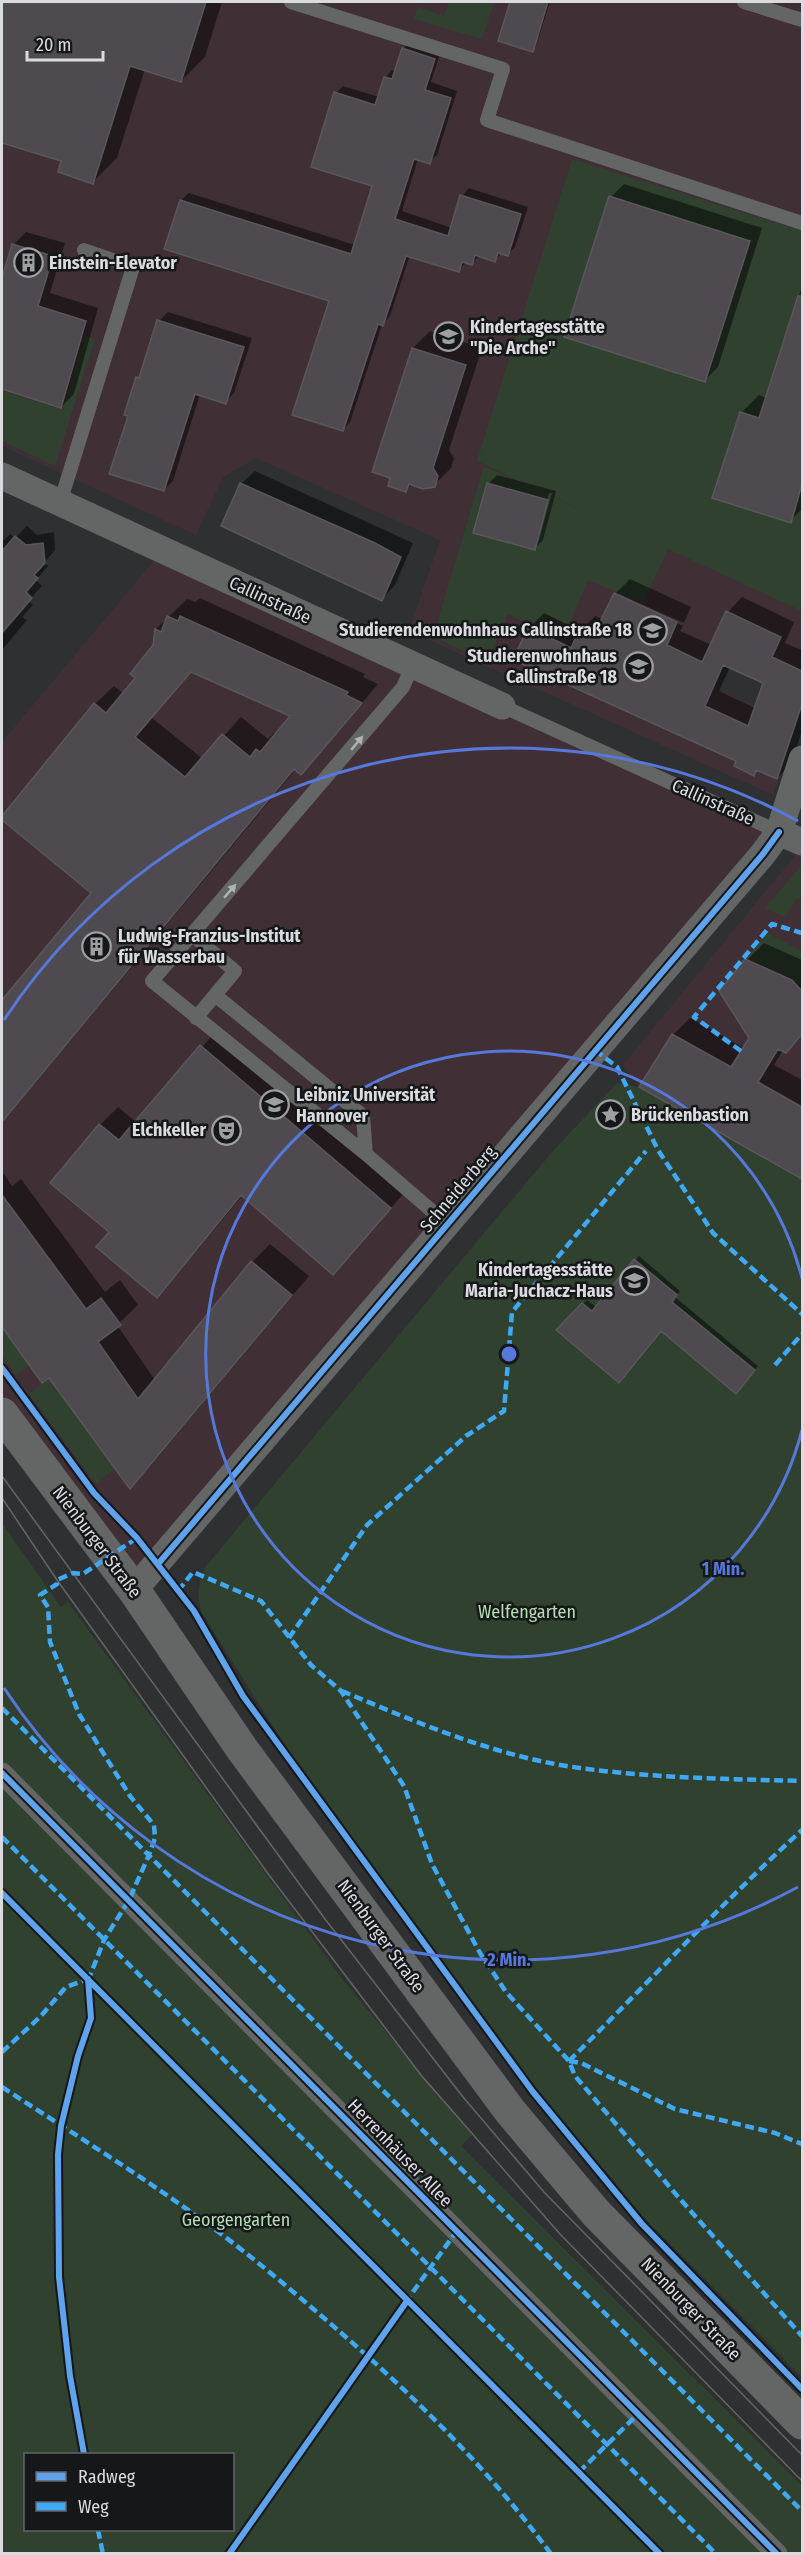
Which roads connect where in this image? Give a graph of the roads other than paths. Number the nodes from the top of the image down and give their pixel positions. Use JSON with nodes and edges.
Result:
{"nodes":[{"id":1,"x":291,"y":2,"type":"edge"},
{"id":2,"x":744,"y":2,"type":"edge"},
{"id":3,"x":802,"y":20,"type":"edge"},
{"id":4,"x":802,"y":223,"type":"edge"},
{"id":5,"x":84,"y":250,"type":"dead end"},
{"id":6,"x":2,"y":476,"type":"edge"},
{"id":7,"x":60,"y":503,"type":"junction"},
{"id":8,"x":412,"y":666,"type":"junction"},
{"id":9,"x":502,"y":706,"type":"joint"},
{"id":10,"x":802,"y":759,"type":"edge"},
{"id":11,"x":791,"y":837,"type":"edge"},
{"id":12,"x":192,"y":935,"type":"junction"},
{"id":13,"x":215,"y":995,"type":"junction"},
{"id":14,"x":196,"y":1018,"type":"junction"},
{"id":15,"x":366,"y":1154,"type":"junction"},
{"id":16,"x":447,"y":1224,"type":"junction"},
{"id":17,"x":2,"y":1414,"type":"edge"},
{"id":18,"x":134,"y":1590,"type":"junction"},
{"id":19,"x":2,"y":1773,"type":"edge"},
{"id":20,"x":802,"y":2423,"type":"edge"},
{"id":21,"x":777,"y":2553,"type":"edge"}],
"edges":[{"from":1,"to":4,"type":"lane"},
{"from":2,"to":3,"type":"lane"},
{"from":5,"to":7,"type":"lane"},
{"from":6,"to":7,"type":"street","name":"Callinstraße"},
{"from":7,"to":8,"type":"street","name":"Callinstraße"},
{"from":8,"to":9,"type":"street","name":"Callinstraße"},
{"from":12,"to":8,"type":"lane","one_way":true},
{"from":9,"to":11,"type":"lane","name":"Callinstraße"},
{"from":10,"to":11,"type":"street","name":"Schneiderberg"},
{"from":11,"to":16,"type":"street","name":"Schneiderberg"},
{"from":12,"to":13,"type":"lane"},
{"from":12,"to":14,"type":"lane"},
{"from":13,"to":14,"type":"lane"},
{"from":13,"to":15,"type":"lane"},
{"from":14,"to":15,"type":"lane"},
{"from":15,"to":16,"type":"lane"},
{"from":16,"to":18,"type":"street","name":"Schneiderberg"},
{"from":17,"to":18,"type":"street","name":"Nienburger Straße"},
{"from":18,"to":20,"type":"street","name":"Nienburger Straße"},
{"from":19,"to":21,"type":"street","name":"Herrenhäuser Allee"}]}
